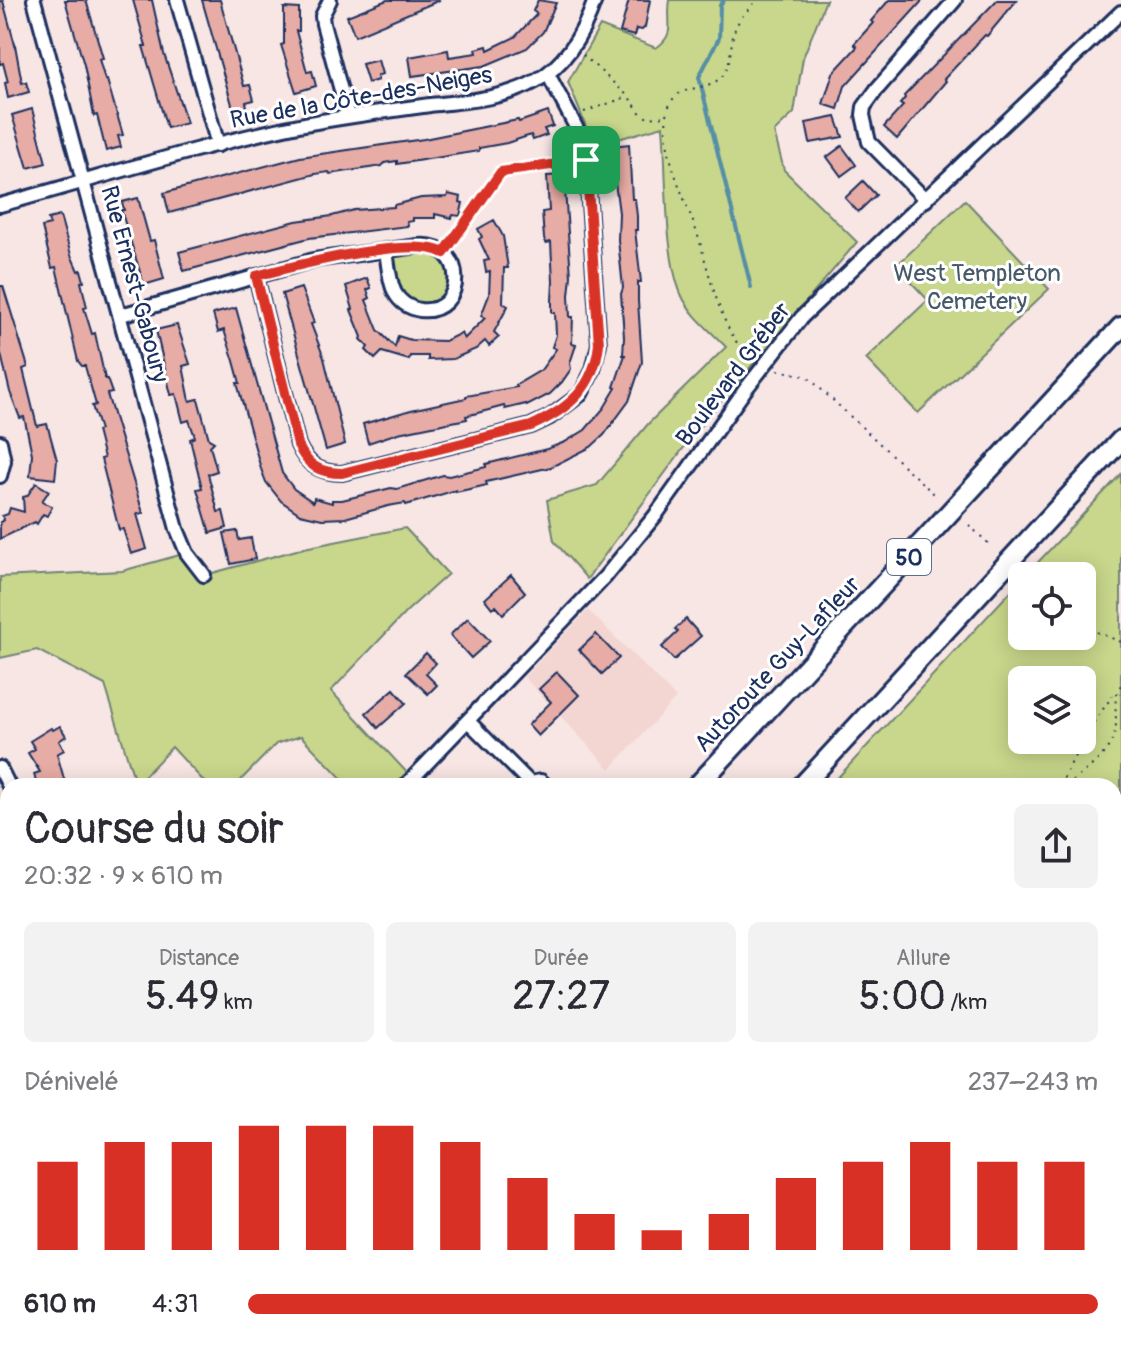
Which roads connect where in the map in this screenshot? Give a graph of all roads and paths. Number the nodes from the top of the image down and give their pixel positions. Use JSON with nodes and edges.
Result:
{"nodes":[{"id":1,"x":34,"y":0,"type":"edge"},
{"id":2,"x":177,"y":0,"type":"edge"},
{"id":3,"x":330,"y":0,"type":"edge"},
{"id":4,"x":595,"y":0,"type":"edge"},
{"id":5,"x":757,"y":0,"type":"edge"},
{"id":6,"x":955,"y":0,"type":"edge"},
{"id":7,"x":1121,"y":12,"type":"edge"},
{"id":8,"x":582,"y":55,"type":"dead end"},
{"id":9,"x":548,"y":74,"type":"junction"},
{"id":10,"x":628,"y":96,"type":"junction"},
{"id":11,"x":348,"y":116,"type":"junction"},
{"id":12,"x":667,"y":116,"type":"junction"},
{"id":13,"x":570,"y":117,"type":"junction"},
{"id":14,"x":218,"y":145,"type":"junction"},
{"id":15,"x":586,"y":160,"type":"junction"},
{"id":16,"x":84,"y":182,"type":"junction"},
{"id":17,"x":926,"y":200,"type":"junction"},
{"id":18,"x":0,"y":205,"type":"edge"},
{"id":19,"x":386,"y":250,"type":"junction"},
{"id":20,"x":444,"y":253,"type":"junction"},
{"id":21,"x":256,"y":276,"type":"junction"},
{"id":22,"x":121,"y":315,"type":"junction"},
{"id":23,"x":1121,"y":327,"type":"edge"},
{"id":24,"x":757,"y":360,"type":"dead end"},
{"id":25,"x":771,"y":367,"type":"dead end"},
{"id":26,"x":1121,"y":440,"type":"edge"},
{"id":27,"x":0,"y":442,"type":"edge"},
{"id":28,"x":0,"y":476,"type":"edge"},
{"id":29,"x":934,"y":494,"type":"dead end"},
{"id":30,"x":969,"y":525,"type":"dead end"},
{"id":31,"x":991,"y":546,"type":"dead end"},
{"id":32,"x":204,"y":575,"type":"dead end"},
{"id":33,"x":1096,"y":632,"type":"edge"},
{"id":34,"x":1121,"y":642,"type":"edge"},
{"id":35,"x":1120,"y":686,"type":"edge"},
{"id":36,"x":468,"y":721,"type":"junction"},
{"id":37,"x":413,"y":778,"type":"edge"},
{"id":38,"x":525,"y":778,"type":"edge"},
{"id":39,"x":704,"y":778,"type":"edge"},
{"id":40,"x":809,"y":778,"type":"edge"},
{"id":41,"x":1064,"y":778,"type":"edge"},
{"id":42,"x":1076,"y":778,"type":"edge"}],
"edges":[{"from":1,"to":16,"type":"street","name":"Rue Ernest-Gaboury"},
{"from":2,"to":14,"type":"street"},
{"from":3,"to":11,"type":"street"},
{"from":4,"to":9,"type":"street","name":"Rue de la Côte-des-Neiges"},
{"from":5,"to":12,"type":"path"},
{"from":6,"to":17,"type":"street"},
{"from":7,"to":17,"type":"street","name":"Boulevard Gréber"},
{"from":8,"to":10,"type":"path"},
{"from":9,"to":11,"type":"street","name":"Rue de la Côte-des-Neiges"},
{"from":9,"to":13,"type":"street"},
{"from":10,"to":12,"type":"path"},
{"from":10,"to":13,"type":"path"},
{"from":11,"to":14,"type":"street","name":"Rue de la Côte-des-Neiges"},
{"from":12,"to":24,"type":"path"},
{"from":13,"to":15,"type":"street"},
{"from":14,"to":16,"type":"street","name":"Rue de la Côte-des-Neiges"},
{"from":15,"to":20,"type":"path"},
{"from":15,"to":21,"type":"street"},
{"from":16,"to":18,"type":"street","name":"Rue de la Côte-des-Neiges"},
{"from":16,"to":22,"type":"street","name":"Rue Ernest-Gaboury"},
{"from":17,"to":36,"type":"street","name":"Boulevard Gréber"},
{"from":19,"to":20,"type":"street"},
{"from":19,"to":20,"type":"street"},
{"from":19,"to":21,"type":"street"},
{"from":21,"to":22,"type":"street"},
{"from":22,"to":32,"type":"street","name":"Rue Ernest-Gaboury"},
{"from":23,"to":39,"type":"highway","name":"Autoroute Guy-Lafleur","number":"50"},
{"from":25,"to":29,"type":"path"},
{"from":26,"to":40,"type":"highway"},
{"from":27,"to":28,"type":"street"},
{"from":30,"to":31,"type":"path"},
{"from":33,"to":34,"type":"path"},
{"from":35,"to":41,"type":"path"},
{"from":35,"to":42,"type":"path"},
{"from":36,"to":37,"type":"street","name":"Boulevard Gréber"},
{"from":36,"to":38,"type":"street"}]}
